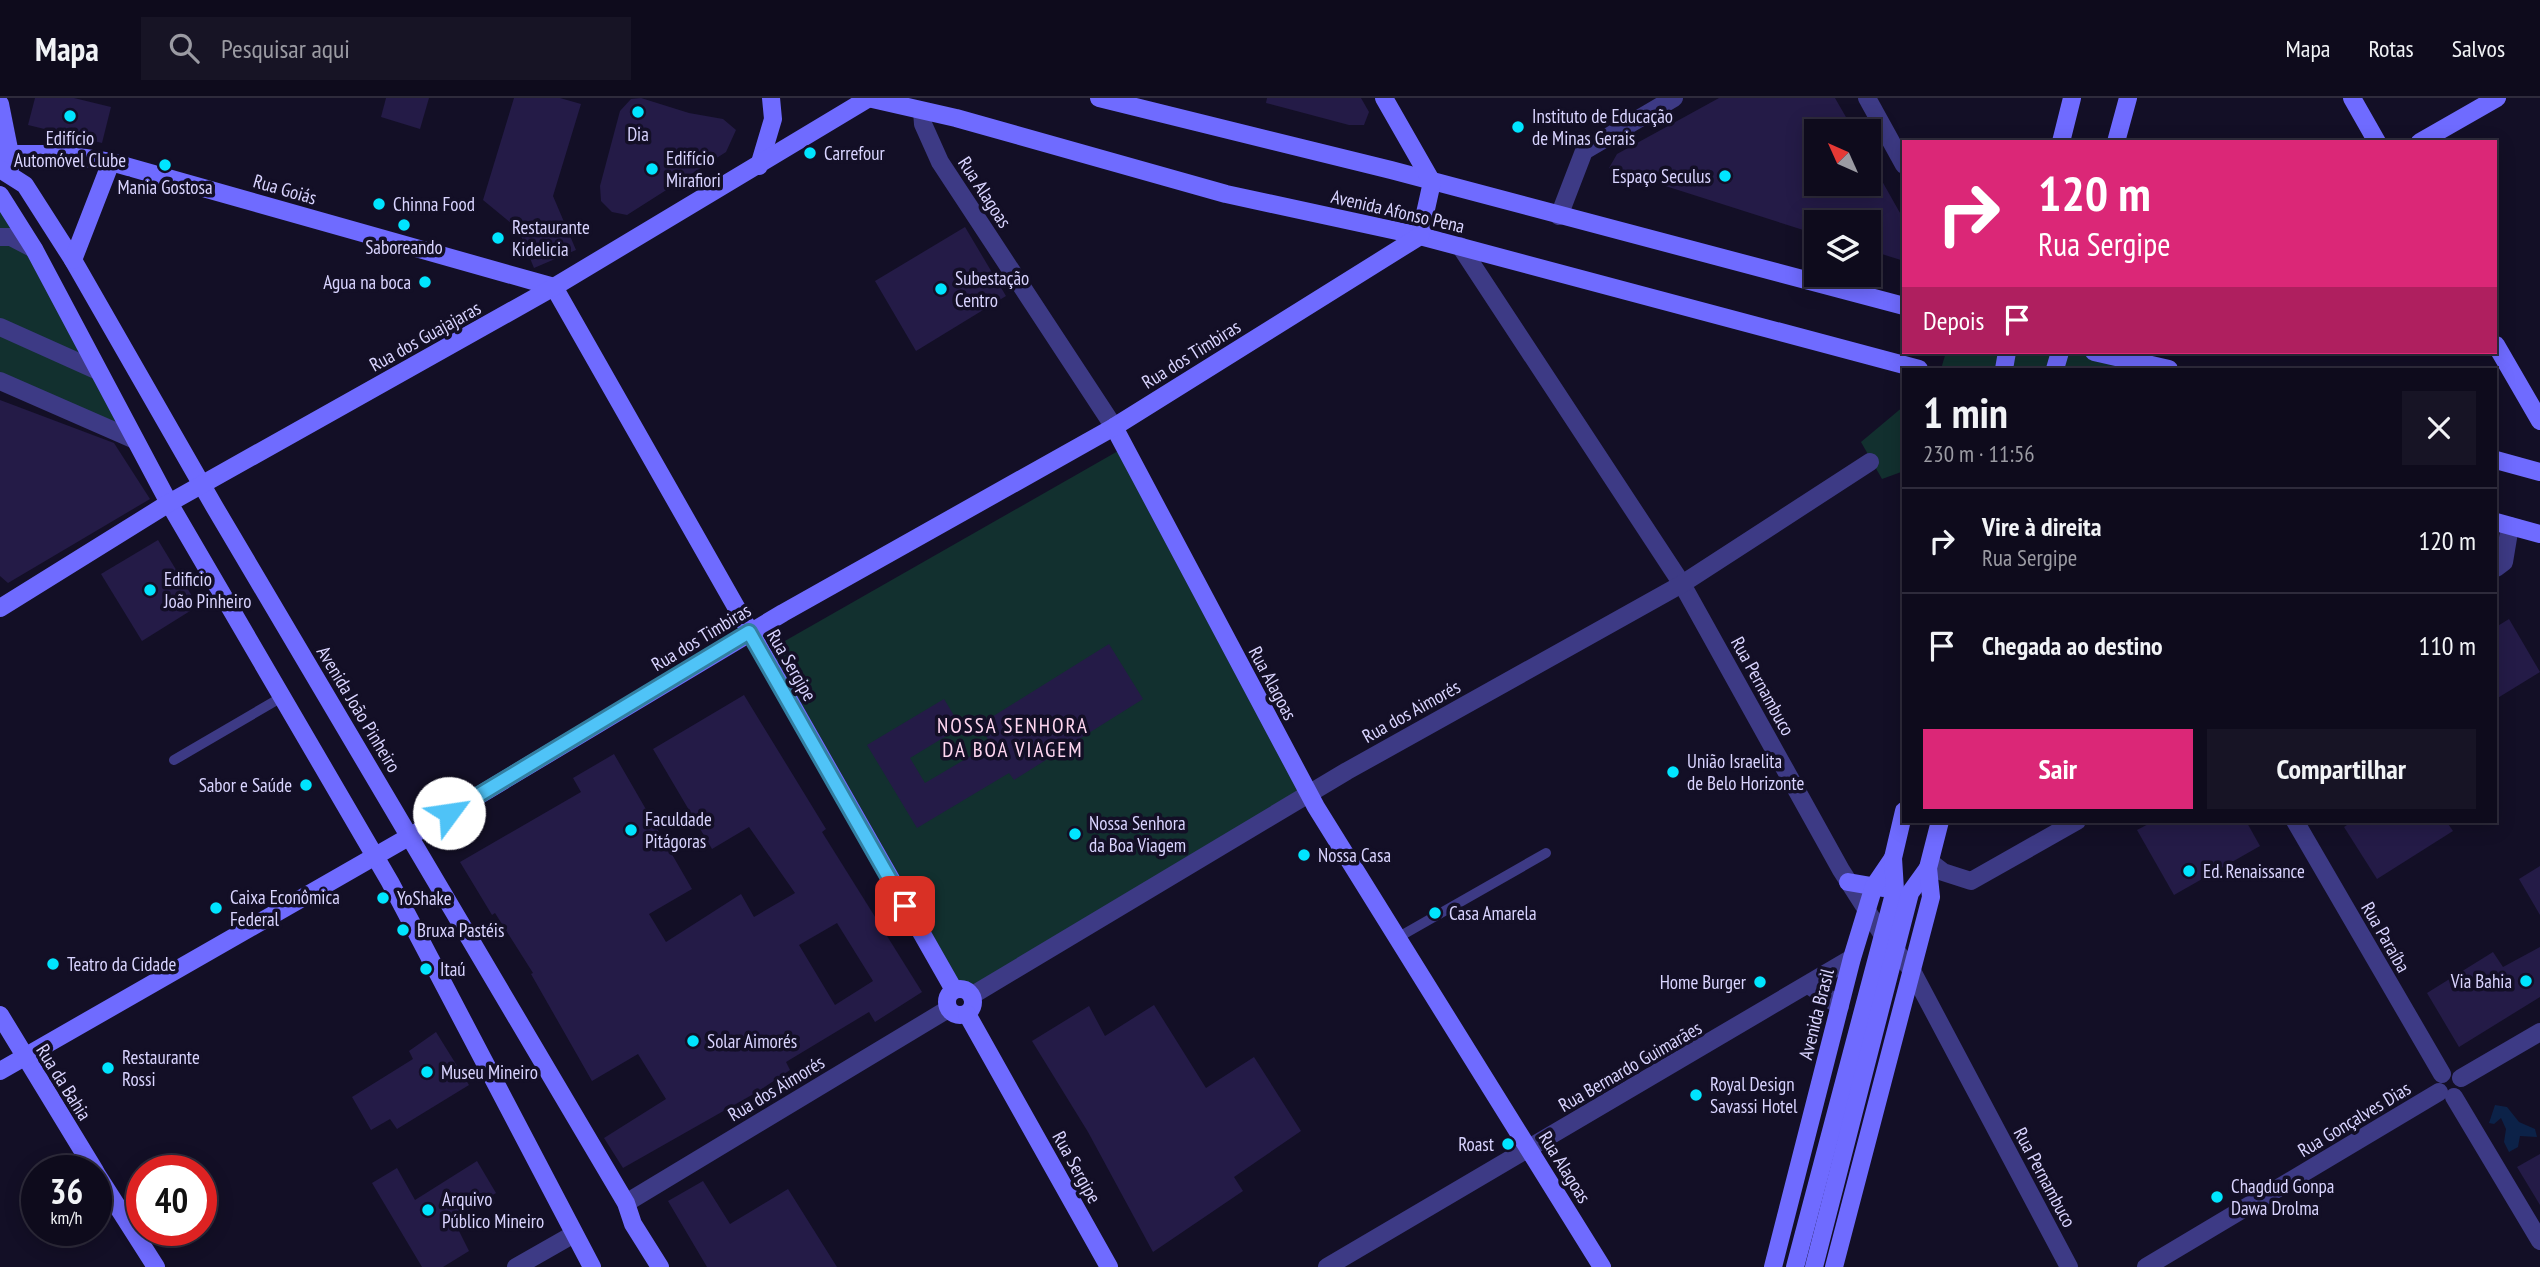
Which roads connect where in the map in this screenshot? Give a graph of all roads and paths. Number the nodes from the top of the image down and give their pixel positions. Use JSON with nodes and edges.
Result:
{"nodes":[{"id":1,"x":771,"y":98,"type":"edge"},
{"id":2,"x":869,"y":98,"type":"edge"},
{"id":3,"x":1099,"y":98,"type":"edge"},
{"id":4,"x":1384,"y":98,"type":"edge"},
{"id":5,"x":1674,"y":98,"type":"edge"},
{"id":6,"x":1867,"y":98,"type":"edge"},
{"id":7,"x":2073,"y":98,"type":"edge"},
{"id":8,"x":2128,"y":98,"type":"edge"},
{"id":9,"x":2352,"y":98,"type":"edge"},
{"id":10,"x":2497,"y":98,"type":"edge"},
{"id":11,"x":0,"y":104,"type":"edge"},
{"id":12,"x":925,"y":105,"type":"edge"},
{"id":13,"x":2062,"y":140,"type":"edge"},
{"id":14,"x":2117,"y":140,"type":"edge"},
{"id":15,"x":2376,"y":140,"type":"edge"},
{"id":16,"x":2424,"y":140,"type":"edge"},
{"id":17,"x":1902,"y":161,"type":"edge"},
{"id":18,"x":111,"y":162,"type":"junction"},
{"id":19,"x":6,"y":164,"type":"edge"},
{"id":20,"x":759,"y":166,"type":"junction"},
{"id":21,"x":1432,"y":182,"type":"junction"},
{"id":22,"x":0,"y":195,"type":"edge"},
{"id":23,"x":1559,"y":216,"type":"junction"},
{"id":24,"x":1420,"y":236,"type":"junction"},
{"id":25,"x":0,"y":237,"type":"edge"},
{"id":26,"x":1460,"y":246,"type":"junction"},
{"id":27,"x":33,"y":249,"type":"junction"},
{"id":28,"x":73,"y":260,"type":"junction"},
{"id":29,"x":554,"y":287,"type":"junction"},
{"id":30,"x":1902,"y":305,"type":"edge"},
{"id":31,"x":0,"y":327,"type":"edge"},
{"id":32,"x":2497,"y":347,"type":"edge"},
{"id":33,"x":2104,"y":354,"type":"edge"},
{"id":34,"x":2132,"y":354,"type":"edge"},
{"id":35,"x":2147,"y":363,"type":"junction"},
{"id":36,"x":1915,"y":368,"type":"edge"},
{"id":37,"x":2165,"y":368,"type":"edge"},
{"id":38,"x":96,"y":370,"type":"junction"},
{"id":39,"x":0,"y":381,"type":"edge"},
{"id":40,"x":2540,"y":421,"type":"edge"},
{"id":41,"x":1114,"y":427,"type":"junction"},
{"id":42,"x":135,"y":440,"type":"junction"},
{"id":43,"x":2540,"y":456,"type":"edge"},
{"id":44,"x":2497,"y":460,"type":"edge"},
{"id":45,"x":1870,"y":462,"type":"dead end"},
{"id":46,"x":2533,"y":470,"type":"edge"},
{"id":47,"x":201,"y":485,"type":"junction"},
{"id":48,"x":169,"y":503,"type":"junction"},
{"id":49,"x":2503,"y":524,"type":"edge"},
{"id":50,"x":2540,"y":534,"type":"edge"},
{"id":51,"x":2500,"y":565,"type":"edge"},
{"id":52,"x":1682,"y":584,"type":"junction"},
{"id":53,"x":0,"y":608,"type":"edge"},
{"id":54,"x":749,"y":632,"type":"junction"},
{"id":55,"x":282,"y":696,"type":"junction"},
{"id":56,"x":174,"y":760,"type":"dead end"},
{"id":57,"x":1309,"y":795,"type":"junction"},
{"id":58,"x":1902,"y":820,"type":"edge"},
{"id":59,"x":1940,"y":823,"type":"edge"},
{"id":60,"x":2073,"y":823,"type":"edge"},
{"id":61,"x":2296,"y":823,"type":"edge"},
{"id":62,"x":410,"y":836,"type":"junction"},
{"id":63,"x":1546,"y":853,"type":"dead end"},
{"id":64,"x":375,"y":855,"type":"junction"},
{"id":65,"x":1893,"y":858,"type":"junction"},
{"id":66,"x":1929,"y":865,"type":"junction"},
{"id":67,"x":1848,"y":882,"type":"junction"},
{"id":68,"x":1874,"y":886,"type":"junction"},
{"id":69,"x":1903,"y":891,"type":"junction"},
{"id":70,"x":1866,"y":911,"type":"junction"},
{"id":71,"x":1882,"y":934,"type":"junction"},
{"id":72,"x":1397,"y":938,"type":"junction"},
{"id":73,"x":1895,"y":952,"type":"junction"},
{"id":74,"x":1852,"y":958,"type":"junction"},
{"id":75,"x":1911,"y":969,"type":"junction"},
{"id":76,"x":1810,"y":986,"type":"junction"},
{"id":77,"x":962,"y":993,"type":"junction"},
{"id":78,"x":1840,"y":1006,"type":"junction"},
{"id":79,"x":948,"y":1009,"type":"junction"},
{"id":80,"x":967,"y":1014,"type":"junction"},
{"id":81,"x":0,"y":1015,"type":"edge"},
{"id":82,"x":2540,"y":1032,"type":"edge"},
{"id":83,"x":23,"y":1058,"type":"junction"},
{"id":84,"x":0,"y":1071,"type":"edge"},
{"id":85,"x":2442,"y":1073,"type":"junction"},
{"id":86,"x":2461,"y":1078,"type":"junction"},
{"id":87,"x":2446,"y":1094,"type":"junction"},
{"id":88,"x":1529,"y":1149,"type":"junction"},
{"id":89,"x":85,"y":1155,"type":"edge"},
{"id":90,"x":112,"y":1197,"type":"edge"},
{"id":91,"x":626,"y":1203,"type":"junction"},
{"id":92,"x":574,"y":1234,"type":"junction"},
{"id":93,"x":2540,"y":1241,"type":"edge"},
{"id":94,"x":156,"y":1267,"type":"edge"},
{"id":95,"x":516,"y":1267,"type":"edge"},
{"id":96,"x":592,"y":1267,"type":"edge"},
{"id":97,"x":660,"y":1267,"type":"edge"},
{"id":98,"x":1109,"y":1267,"type":"edge"},
{"id":99,"x":1326,"y":1267,"type":"edge"},
{"id":100,"x":1602,"y":1267,"type":"edge"},
{"id":101,"x":1773,"y":1267,"type":"edge"},
{"id":102,"x":1795,"y":1267,"type":"edge"},
{"id":103,"x":1814,"y":1267,"type":"edge"},
{"id":104,"x":1833,"y":1267,"type":"edge"},
{"id":105,"x":2069,"y":1267,"type":"edge"},
{"id":106,"x":2146,"y":1267,"type":"edge"}],
"edges":[{"from":1,"to":20,"type":"street"},
{"from":2,"to":12,"type":"street","name":"Avenida Afonso Pena"},
{"from":2,"to":20,"type":"street","name":"Rua dos Guajajaras"},
{"from":3,"to":21,"type":"street","name":"Avenida Afonso Pena"},
{"from":4,"to":21,"type":"street"},
{"from":5,"to":23,"type":"street"},
{"from":6,"to":17,"type":"street"},
{"from":7,"to":13,"type":"street"},
{"from":8,"to":14,"type":"street"},
{"from":9,"to":15,"type":"street"},
{"from":10,"to":16,"type":"street"},
{"from":11,"to":19,"type":"street","name":"Avenida João Pinheiro"},
{"from":12,"to":24,"type":"street","name":"Avenida Afonso Pena"},
{"from":12,"to":41,"type":"street","name":"Rua Alagoas"},
{"from":18,"to":19,"type":"street","name":"Rua Goiás"},
{"from":18,"to":28,"type":"street"},
{"from":18,"to":29,"type":"street","name":"Rua Goiás"},
{"from":19,"to":28,"type":"street","name":"Avenida João Pinheiro"},
{"from":20,"to":29,"type":"street","name":"Rua dos Guajajaras"},
{"from":21,"to":23,"type":"street","name":"Avenida Afonso Pena"},
{"from":21,"to":24,"type":"street"},
{"from":22,"to":27,"type":"street"},
{"from":23,"to":30,"type":"street","name":"Avenida Afonso Pena"},
{"from":24,"to":26,"type":"street","name":"Avenida Afonso Pena"},
{"from":24,"to":41,"type":"street","name":"Rua dos Timbiras"},
{"from":25,"to":27,"type":"street"},
{"from":26,"to":36,"type":"street","name":"Avenida Afonso Pena"},
{"from":26,"to":52,"type":"street","name":"Rua Pernambuco"},
{"from":27,"to":38,"type":"street"},
{"from":28,"to":47,"type":"street","name":"Avenida João Pinheiro"},
{"from":29,"to":47,"type":"street","name":"Rua dos Guajajaras"},
{"from":29,"to":54,"type":"street","name":"Rua Sergipe"},
{"from":31,"to":38,"type":"street"},
{"from":32,"to":40,"type":"street"},
{"from":33,"to":35,"type":"street"},
{"from":34,"to":35,"type":"street"},
{"from":35,"to":37,"type":"street"},
{"from":38,"to":42,"type":"street"},
{"from":39,"to":42,"type":"street"},
{"from":41,"to":54,"type":"street","name":"Rua dos Timbiras"},
{"from":41,"to":57,"type":"street","name":"Rua Alagoas"},
{"from":42,"to":48,"type":"street"},
{"from":43,"to":46,"type":"street"},
{"from":44,"to":46,"type":"street"},
{"from":45,"to":52,"type":"street","name":"Rua dos Aimorés"},
{"from":47,"to":48,"type":"street","name":"Rua dos Guajajaras"},
{"from":47,"to":62,"type":"street","name":"Avenida João Pinheiro"},
{"from":48,"to":53,"type":"street","name":"Rua dos Guajajaras"},
{"from":48,"to":55,"type":"street"},
{"from":49,"to":50,"type":"street"},
{"from":49,"to":51,"type":"street"},
{"from":52,"to":57,"type":"street","name":"Rua dos Aimorés"},
{"from":52,"to":67,"type":"street","name":"Rua Pernambuco"},
{"from":54,"to":62,"type":"street","name":"Rua dos Timbiras"},
{"from":54,"to":77,"type":"street","name":"Rua Sergipe"},
{"from":55,"to":56,"type":"lane"},
{"from":55,"to":64,"type":"street"},
{"from":57,"to":72,"type":"street","name":"Rua Alagoas"},
{"from":57,"to":77,"type":"street","name":"Rua dos Aimorés"},
{"from":58,"to":65,"type":"street","name":"Avenida Brasil"},
{"from":59,"to":66,"type":"street","name":"Avenida Brasil"},
{"from":60,"to":66,"type":"street"},
{"from":61,"to":85,"type":"street","name":"Rua Paraíba"},
{"from":62,"to":64,"type":"street","name":"Rua dos Timbiras"},
{"from":62,"to":91,"type":"street","name":"Avenida João Pinheiro"},
{"from":63,"to":72,"type":"lane"},
{"from":64,"to":83,"type":"street","name":"Rua dos Timbiras"},
{"from":64,"to":92,"type":"street"},
{"from":65,"to":68,"type":"street","name":"Avenida Brasil"},
{"from":65,"to":69,"type":"street","name":"Avenida Brasil"},
{"from":66,"to":69,"type":"street","name":"Avenida Brasil"},
{"from":66,"to":75,"type":"street","name":"Avenida Brasil"},
{"from":67,"to":68,"type":"street"},
{"from":67,"to":70,"type":"street","name":"Rua Pernambuco"},
{"from":68,"to":69,"type":"street"},
{"from":68,"to":70,"type":"street","name":"Avenida Brasil"},
{"from":69,"to":71,"type":"street","name":"Avenida Brasil"},
{"from":69,"to":73,"type":"street","name":"Avenida Brasil"},
{"from":70,"to":71,"type":"street","name":"Rua Pernambuco"},
{"from":70,"to":74,"type":"street","name":"Avenida Brasil"},
{"from":71,"to":73,"type":"street","name":"Rua Pernambuco"},
{"from":71,"to":102,"type":"street","name":"Avenida Brasil"},
{"from":72,"to":88,"type":"street","name":"Rua Alagoas"},
{"from":73,"to":75,"type":"street","name":"Rua Pernambuco"},
{"from":73,"to":103,"type":"street","name":"Avenida Brasil"},
{"from":74,"to":76,"type":"street","name":"Rua Bernardo Guimarães"},
{"from":74,"to":78,"type":"street","name":"Avenida Brasil"},
{"from":75,"to":104,"type":"street","name":"Avenida Brasil"},
{"from":75,"to":105,"type":"street","name":"Rua Pernambuco"},
{"from":76,"to":78,"type":"street"},
{"from":76,"to":88,"type":"street","name":"Rua Bernardo Guimarães"},
{"from":77,"to":79,"type":"street"},
{"from":77,"to":80,"type":"street"},
{"from":78,"to":101,"type":"street","name":"Avenida Brasil"},
{"from":79,"to":80,"type":"street"},
{"from":79,"to":91,"type":"street","name":"Rua dos Aimorés"},
{"from":80,"to":98,"type":"street","name":"Rua Sergipe"},
{"from":81,"to":83,"type":"street","name":"Rua da Bahia"},
{"from":82,"to":86,"type":"street"},
{"from":83,"to":84,"type":"street","name":"Rua dos Timbiras"},
{"from":83,"to":89,"type":"street","name":"Rua da Bahia"},
{"from":85,"to":86,"type":"street"},
{"from":85,"to":87,"type":"street","name":"Rua Gonçalves Dias"},
{"from":86,"to":87,"type":"street"},
{"from":87,"to":93,"type":"street"},
{"from":87,"to":106,"type":"street","name":"Rua Gonçalves Dias"},
{"from":88,"to":99,"type":"street","name":"Rua Bernardo Guimarães"},
{"from":88,"to":100,"type":"street","name":"Rua Alagoas"},
{"from":90,"to":94,"type":"street","name":"Rua da Bahia"},
{"from":91,"to":97,"type":"street","name":"Avenida João Pinheiro"},
{"from":92,"to":95,"type":"street"},
{"from":92,"to":96,"type":"street"}]}
